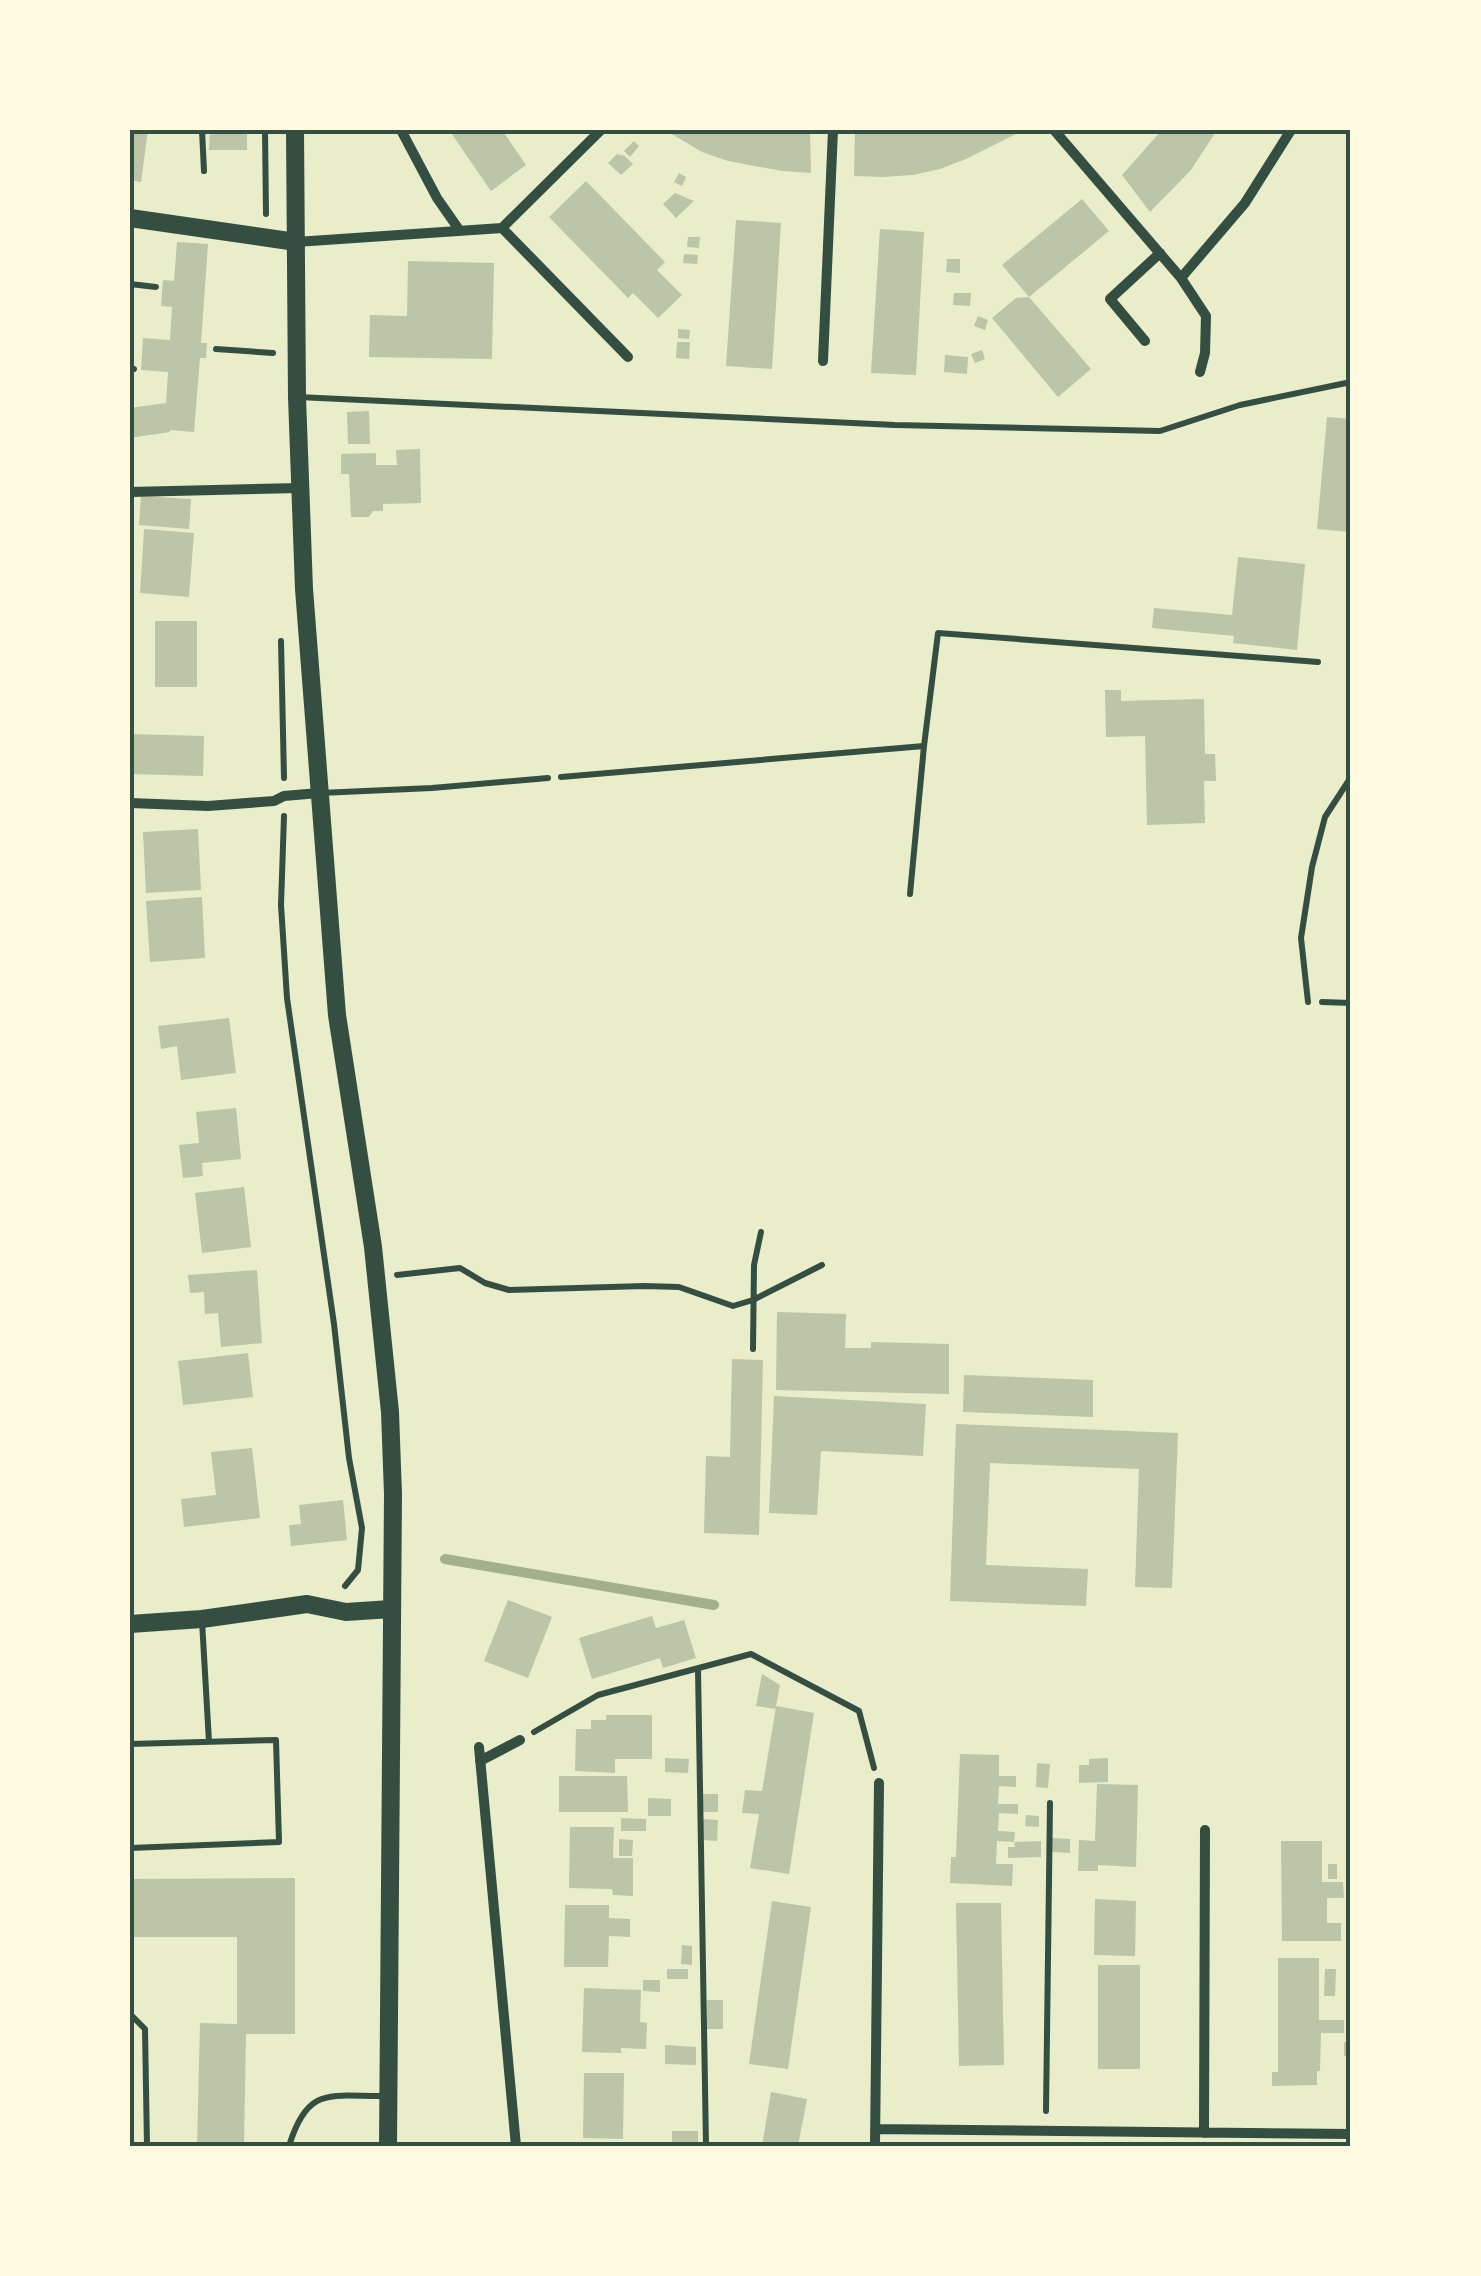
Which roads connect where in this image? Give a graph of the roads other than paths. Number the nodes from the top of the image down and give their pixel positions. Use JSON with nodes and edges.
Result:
{"nodes":[{"id":1,"x":202,"y":130,"type":"edge"},
{"id":2,"x":295,"y":130,"type":"edge"},
{"id":3,"x":402,"y":130,"type":"edge"},
{"id":4,"x":601,"y":130,"type":"edge"},
{"id":5,"x":833,"y":130,"type":"edge"},
{"id":6,"x":1054,"y":130,"type":"edge"},
{"id":7,"x":1292,"y":130,"type":"edge"},
{"id":8,"x":204,"y":172,"type":"dead end"},
{"id":9,"x":130,"y":218,"type":"edge"},
{"id":10,"x":502,"y":228,"type":"junction"},
{"id":11,"x":460,"y":230,"type":"junction"},
{"id":12,"x":296,"y":242,"type":"junction"},
{"id":13,"x":1160,"y":254,"type":"junction"},
{"id":14,"x":1181,"y":278,"type":"junction"},
{"id":15,"x":1144,"y":341,"type":"dead end"},
{"id":16,"x":628,"y":357,"type":"dead end"},
{"id":17,"x":823,"y":361,"type":"dead end"},
{"id":18,"x":1200,"y":372,"type":"dead end"},
{"id":19,"x":1351,"y":382,"type":"edge"},
{"id":20,"x":297,"y":397,"type":"junction"},
{"id":21,"x":300,"y":488,"type":"junction"},
{"id":22,"x":130,"y":492,"type":"edge"},
{"id":23,"x":1351,"y":777,"type":"edge"},
{"id":24,"x":548,"y":778,"type":"road end"},
{"id":25,"x":319,"y":793,"type":"junction"},
{"id":26,"x":130,"y":803,"type":"edge"},
{"id":27,"x":1308,"y":1002,"type":"dead end"},
{"id":28,"x":391,"y":1609,"type":"junction"},
{"id":29,"x":202,"y":1620,"type":"junction"},
{"id":30,"x":130,"y":1624,"type":"edge"},
{"id":31,"x":520,"y":1740,"type":"road end"},
{"id":32,"x":209,"y":1742,"type":"junction"},
{"id":33,"x":130,"y":1744,"type":"edge"},
{"id":34,"x":479,"y":1746,"type":"dead end"},
{"id":35,"x":480,"y":1761,"type":"junction"},
{"id":36,"x":878,"y":1783,"type":"road end"},
{"id":37,"x":1205,"y":1830,"type":"dead end"},
{"id":38,"x":130,"y":1848,"type":"edge"},
{"id":39,"x":130,"y":2014,"type":"edge"},
{"id":40,"x":387,"y":2096,"type":"junction"},
{"id":41,"x":875,"y":2130,"type":"junction"},
{"id":42,"x":1204,"y":2133,"type":"junction"},
{"id":43,"x":1351,"y":2134,"type":"edge"},
{"id":44,"x":147,"y":2146,"type":"edge"},
{"id":45,"x":289,"y":2146,"type":"edge"},
{"id":46,"x":388,"y":2146,"type":"edge"},
{"id":47,"x":516,"y":2146,"type":"edge"},
{"id":48,"x":876,"y":2146,"type":"edge"}],
"edges":[{"from":1,"to":8,"type":"lane"},
{"from":2,"to":12,"type":"main road"},
{"from":3,"to":11,"type":"street"},
{"from":4,"to":10,"type":"street"},
{"from":5,"to":17,"type":"street"},
{"from":6,"to":13,"type":"street"},
{"from":7,"to":14,"type":"street"},
{"from":9,"to":12,"type":"main road"},
{"from":10,"to":11,"type":"street"},
{"from":10,"to":16,"type":"street"},
{"from":11,"to":12,"type":"street"},
{"from":12,"to":20,"type":"main road"},
{"from":13,"to":14,"type":"street"},
{"from":13,"to":15,"type":"street"},
{"from":14,"to":18,"type":"street"},
{"from":19,"to":20,"type":"lane"},
{"from":20,"to":21,"type":"main road"},
{"from":21,"to":22,"type":"street"},
{"from":21,"to":25,"type":"main road"},
{"from":23,"to":27,"type":"lane"},
{"from":24,"to":25,"type":"lane"},
{"from":25,"to":26,"type":"street"},
{"from":25,"to":28,"type":"main road"},
{"from":28,"to":29,"type":"main road"},
{"from":28,"to":40,"type":"main road"},
{"from":29,"to":30,"type":"main road"},
{"from":29,"to":32,"type":"lane"},
{"from":31,"to":35,"type":"street"},
{"from":32,"to":33,"type":"lane"},
{"from":32,"to":38,"type":"lane"},
{"from":34,"to":35,"type":"street"},
{"from":35,"to":47,"type":"street"},
{"from":36,"to":41,"type":"street"},
{"from":37,"to":42,"type":"street"},
{"from":39,"to":44,"type":"lane"},
{"from":40,"to":45,"type":"lane"},
{"from":40,"to":46,"type":"main road"},
{"from":41,"to":42,"type":"street"},
{"from":41,"to":48,"type":"street"},
{"from":42,"to":43,"type":"street"}]}
